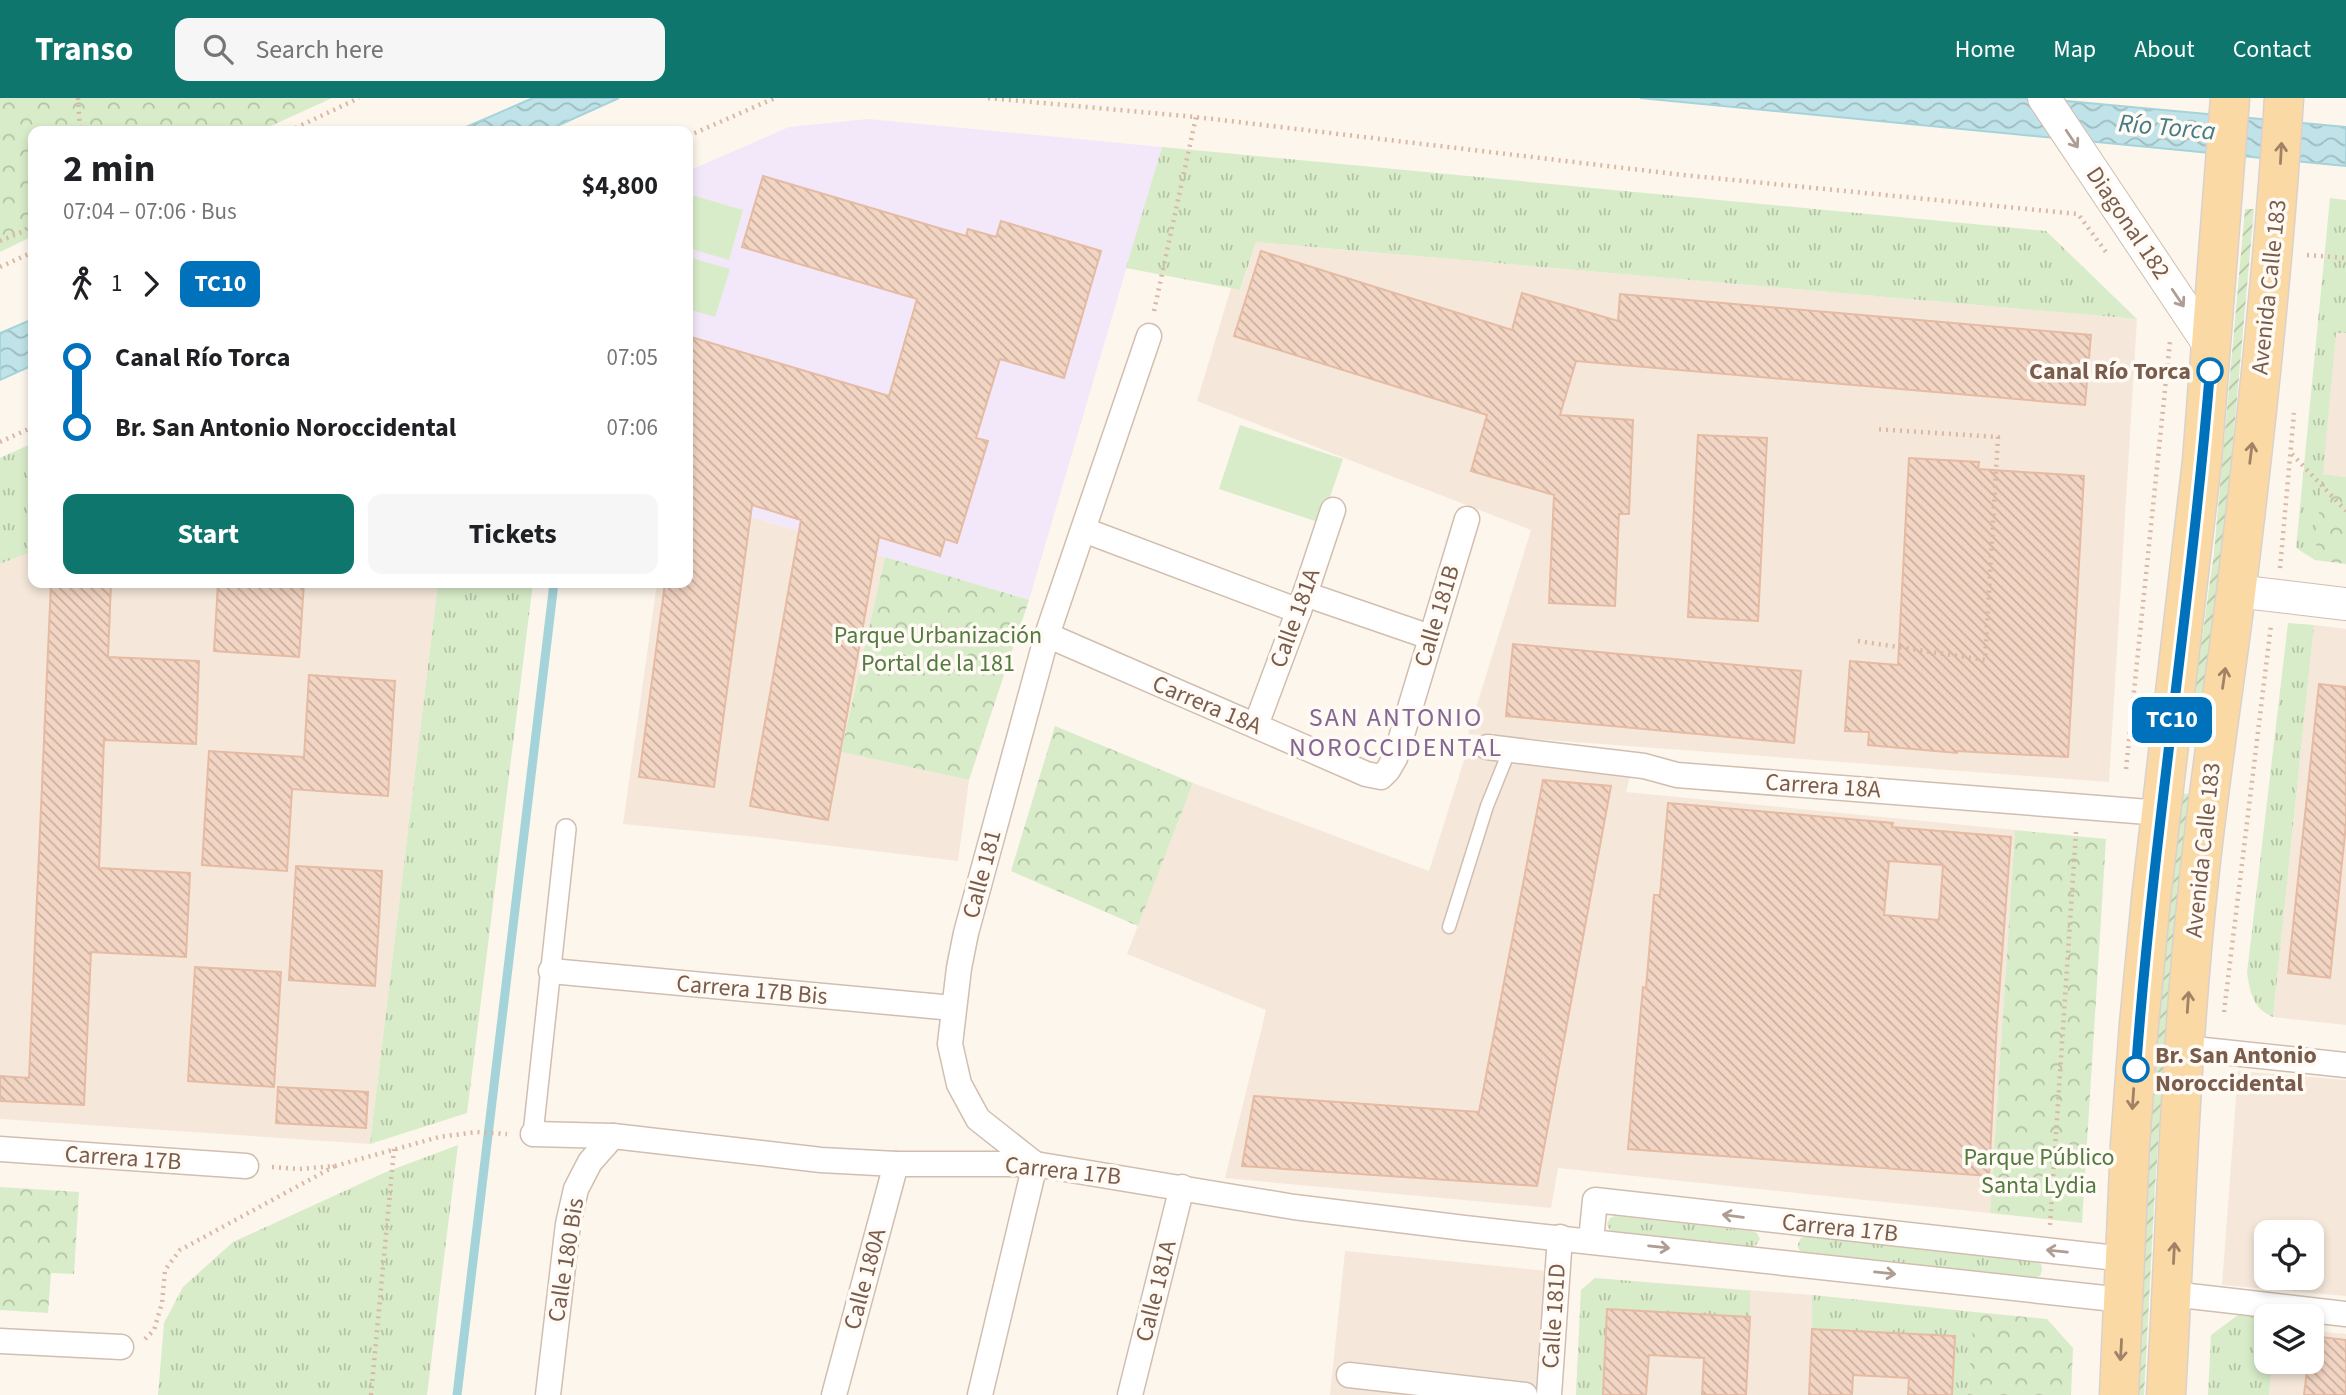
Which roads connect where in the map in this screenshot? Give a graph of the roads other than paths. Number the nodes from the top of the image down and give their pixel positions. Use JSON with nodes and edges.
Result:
{"nodes":[{"id":1,"x":2044,"y":98,"type":"edge"},
{"id":2,"x":2230,"y":98,"type":"edge"},
{"id":3,"x":2284,"y":98,"type":"edge"},
{"id":4,"x":1149,"y":336,"type":"road end"},
{"id":5,"x":2212,"y":349,"type":"junction"},
{"id":6,"x":1334,"y":510,"type":"dead end"},
{"id":7,"x":1467,"y":519,"type":"dead end"},
{"id":8,"x":1084,"y":530,"type":"junction"},
{"id":9,"x":2236,"y":592,"type":"junction"},
{"id":10,"x":1302,"y":602,"type":"junction"},
{"id":11,"x":2346,"y":604,"type":"edge"},
{"id":12,"x":1047,"y":635,"type":"junction"},
{"id":13,"x":1430,"y":637,"type":"junction"},
{"id":14,"x":1256,"y":726,"type":"junction"},
{"id":15,"x":1498,"y":748,"type":"joint"},
{"id":16,"x":1367,"y":774,"type":"joint"},
{"id":17,"x":2161,"y":813,"type":"junction"},
{"id":18,"x":566,"y":829,"type":"dead end"},
{"id":19,"x":1449,"y":926,"type":"dead end"},
{"id":20,"x":551,"y":971,"type":"junction"},
{"id":21,"x":953,"y":1008,"type":"junction"},
{"id":22,"x":2185,"y":1048,"type":"junction"},
{"id":23,"x":2346,"y":1065,"type":"edge"},
{"id":24,"x":533,"y":1134,"type":"joint"},
{"id":25,"x":614,"y":1136,"type":"junction"},
{"id":26,"x":0,"y":1149,"type":"edge"},
{"id":27,"x":896,"y":1164,"type":"junction"},
{"id":28,"x":1035,"y":1164,"type":"junction"},
{"id":29,"x":246,"y":1166,"type":"road end"},
{"id":30,"x":1182,"y":1187,"type":"junction"},
{"id":31,"x":1781,"y":1222,"type":"junction"},
{"id":32,"x":1560,"y":1237,"type":"junction"},
{"id":33,"x":1591,"y":1240,"type":"junction"},
{"id":34,"x":2125,"y":1259,"type":"junction"},
{"id":35,"x":1778,"y":1261,"type":"junction"},
{"id":36,"x":2172,"y":1294,"type":"junction"},
{"id":37,"x":2123,"y":1300,"type":"junction"},
{"id":38,"x":2346,"y":1314,"type":"edge"},
{"id":39,"x":0,"y":1341,"type":"edge"},
{"id":40,"x":121,"y":1347,"type":"road end"},
{"id":41,"x":1349,"y":1375,"type":"dead end"},
{"id":42,"x":548,"y":1395,"type":"edge"},
{"id":43,"x":834,"y":1395,"type":"edge"},
{"id":44,"x":980,"y":1395,"type":"edge"},
{"id":45,"x":1130,"y":1395,"type":"edge"},
{"id":46,"x":1525,"y":1395,"type":"edge"},
{"id":47,"x":1549,"y":1395,"type":"edge"},
{"id":48,"x":2119,"y":1395,"type":"edge"},
{"id":49,"x":2166,"y":1395,"type":"edge"}],
"edges":[{"from":1,"to":5,"type":"street","name":"Diagonal 182","one_way":true},
{"from":2,"to":5,"type":"main road","name":"Avenida Calle 183"},
{"from":9,"to":3,"type":"main road","name":"Avenida Calle 183","one_way":true},
{"from":4,"to":8,"type":"street","name":"Calle 181"},
{"from":5,"to":17,"type":"main road","name":"Avenida Calle 183"},
{"from":6,"to":10,"type":"street","name":"Calle 181A"},
{"from":7,"to":13,"type":"street","name":"Calle 181B"},
{"from":8,"to":10,"type":"street"},
{"from":8,"to":12,"type":"street","name":"Calle 181"},
{"from":9,"to":11,"type":"street"},
{"from":22,"to":9,"type":"main road","name":"Avenida Calle 183","one_way":true},
{"from":10,"to":13,"type":"street"},
{"from":10,"to":14,"type":"street","name":"Calle 181A"},
{"from":12,"to":14,"type":"street","name":"Carrera 18A"},
{"from":12,"to":21,"type":"street","name":"Calle 181"},
{"from":13,"to":16,"type":"street","name":"Calle 181B"},
{"from":14,"to":16,"type":"street","name":"Carrera 18A"},
{"from":15,"to":17,"type":"street","name":"Carrera 18A"},
{"from":15,"to":19,"type":"lane"},
{"from":17,"to":34,"type":"main road","name":"Avenida Calle 183","one_way":true},
{"from":18,"to":20,"type":"street"},
{"from":20,"to":21,"type":"street","name":"Carrera 17B Bis"},
{"from":20,"to":24,"type":"street"},
{"from":21,"to":28,"type":"street","name":"Calle 181"},
{"from":22,"to":23,"type":"street"},
{"from":36,"to":22,"type":"main road","name":"Avenida Calle 183","one_way":true},
{"from":24,"to":25,"type":"street","name":"Carrera 17B"},
{"from":25,"to":27,"type":"street","name":"Carrera 17B"},
{"from":25,"to":42,"type":"street","name":"Calle 180 Bis"},
{"from":26,"to":29,"type":"street","name":"Carrera 17B"},
{"from":27,"to":28,"type":"street","name":"Carrera 17B"},
{"from":27,"to":43,"type":"street","name":"Calle 180A"},
{"from":28,"to":30,"type":"street","name":"Carrera 17B"},
{"from":28,"to":44,"type":"street"},
{"from":30,"to":32,"type":"street","name":"Carrera 17B"},
{"from":30,"to":45,"type":"street","name":"Calle 181A"},
{"from":31,"to":33,"type":"street","name":"Carrera 17B","one_way":true},
{"from":34,"to":31,"type":"street","name":"Carrera 17B","one_way":true},
{"from":31,"to":35,"type":"street"},
{"from":32,"to":33,"type":"street","name":"Carrera 17B"},
{"from":32,"to":47,"type":"street","name":"Calle 181D"},
{"from":33,"to":35,"type":"street","name":"Carrera 17B","one_way":true},
{"from":34,"to":37,"type":"main road","name":"Avenida Calle 183"},
{"from":35,"to":37,"type":"street","name":"Carrera 17B","one_way":true},
{"from":36,"to":38,"type":"street"},
{"from":36,"to":49,"type":"main road","name":"Avenida Calle 183"},
{"from":37,"to":48,"type":"main road","name":"Avenida Calle 183","one_way":true},
{"from":39,"to":40,"type":"street"},
{"from":41,"to":46,"type":"street"}]}
